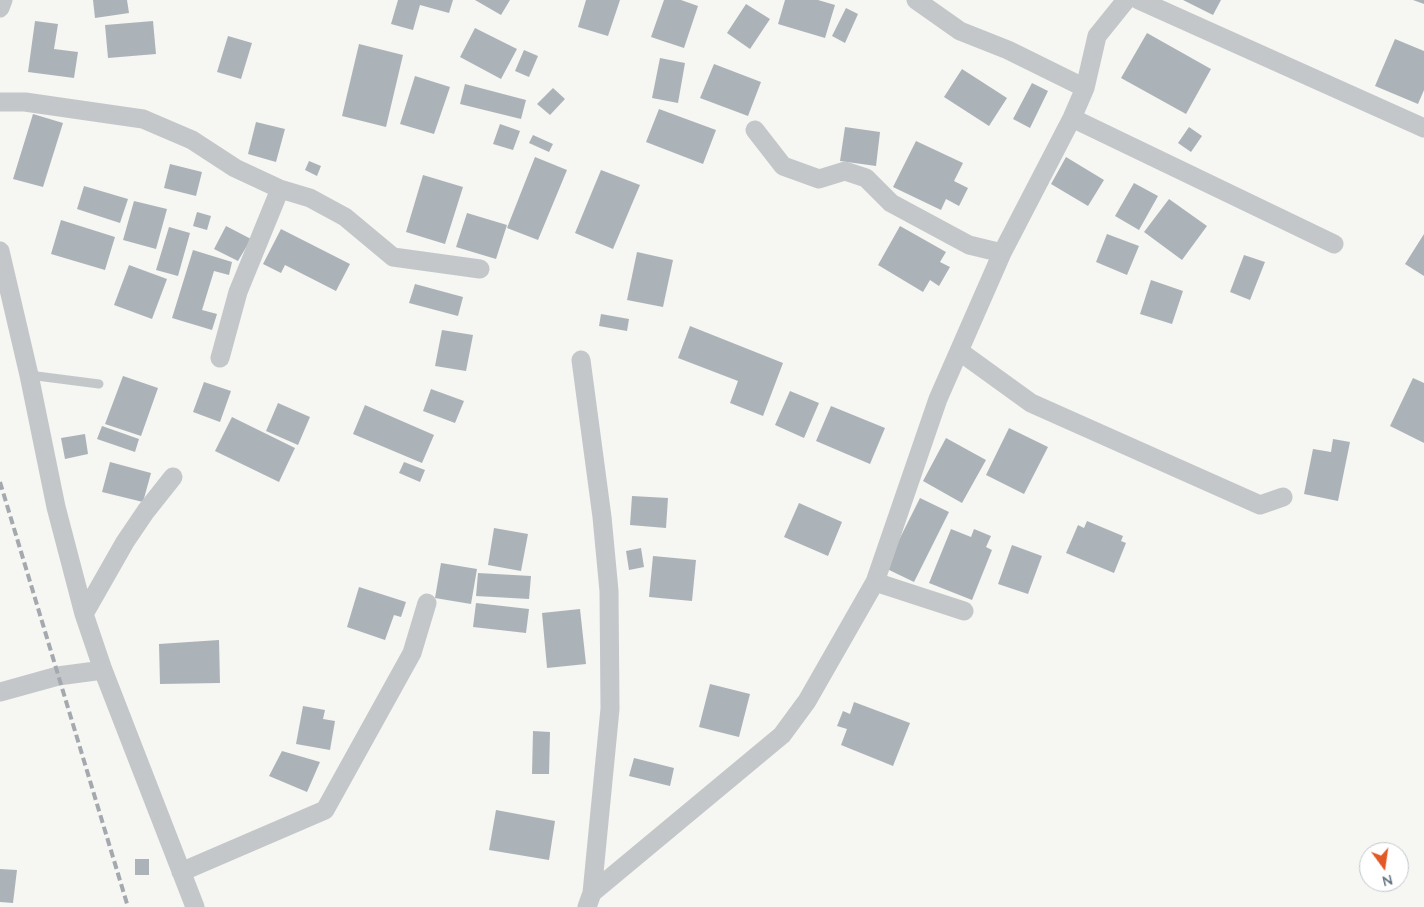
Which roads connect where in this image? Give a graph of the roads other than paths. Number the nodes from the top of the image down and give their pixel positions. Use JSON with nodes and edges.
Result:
{"nodes":[{"id":1,"x":3,"y":0,"type":"edge"},
{"id":2,"x":916,"y":0,"type":"edge"},
{"id":3,"x":1126,"y":0,"type":"edge"},
{"id":4,"x":1139,"y":0,"type":"edge"},
{"id":5,"x":0,"y":8,"type":"edge"},
{"id":6,"x":1085,"y":88,"type":"junction"},
{"id":7,"x":0,"y":102,"type":"edge"},
{"id":8,"x":1072,"y":118,"type":"junction"},
{"id":9,"x":1424,"y":128,"type":"edge"},
{"id":10,"x":755,"y":130,"type":"dead end"},
{"id":11,"x":280,"y":189,"type":"junction"},
{"id":12,"x":1334,"y":244,"type":"dead end"},
{"id":13,"x":0,"y":251,"type":"edge"},
{"id":14,"x":1002,"y":253,"type":"junction"},
{"id":15,"x":480,"y":269,"type":"dead end"},
{"id":16,"x":959,"y":351,"type":"junction"},
{"id":17,"x":220,"y":358,"type":"dead end"},
{"id":18,"x":581,"y":360,"type":"dead end"},
{"id":19,"x":29,"y":375,"type":"junction"},
{"id":20,"x":99,"y":384,"type":"dead end"},
{"id":21,"x":173,"y":477,"type":"dead end"},
{"id":22,"x":1283,"y":497,"type":"dead end"},
{"id":23,"x":875,"y":582,"type":"junction"},
{"id":24,"x":427,"y":604,"type":"dead end"},
{"id":25,"x":964,"y":611,"type":"dead end"},
{"id":26,"x":84,"y":614,"type":"junction"},
{"id":27,"x":103,"y":670,"type":"junction"},
{"id":28,"x":0,"y":692,"type":"edge"},
{"id":29,"x":181,"y":872,"type":"junction"},
{"id":30,"x":590,"y":900,"type":"edge"},
{"id":31,"x":195,"y":907,"type":"edge"}],
"edges":[{"from":1,"to":5,"type":"street"},
{"from":2,"to":6,"type":"street"},
{"from":3,"to":6,"type":"street"},
{"from":4,"to":9,"type":"street"},
{"from":6,"to":8,"type":"street"},
{"from":7,"to":11,"type":"street"},
{"from":8,"to":12,"type":"street"},
{"from":8,"to":14,"type":"street"},
{"from":10,"to":14,"type":"street"},
{"from":11,"to":15,"type":"street"},
{"from":11,"to":17,"type":"street"},
{"from":13,"to":19,"type":"street"},
{"from":14,"to":16,"type":"street"},
{"from":16,"to":22,"type":"street"},
{"from":16,"to":23,"type":"street"},
{"from":18,"to":30,"type":"street"},
{"from":19,"to":20,"type":"lane"},
{"from":19,"to":26,"type":"street"},
{"from":21,"to":26,"type":"street"},
{"from":23,"to":25,"type":"street"},
{"from":23,"to":30,"type":"street"},
{"from":24,"to":29,"type":"street"},
{"from":26,"to":27,"type":"street"},
{"from":27,"to":28,"type":"street"},
{"from":27,"to":29,"type":"street"},
{"from":29,"to":31,"type":"street"}]}
